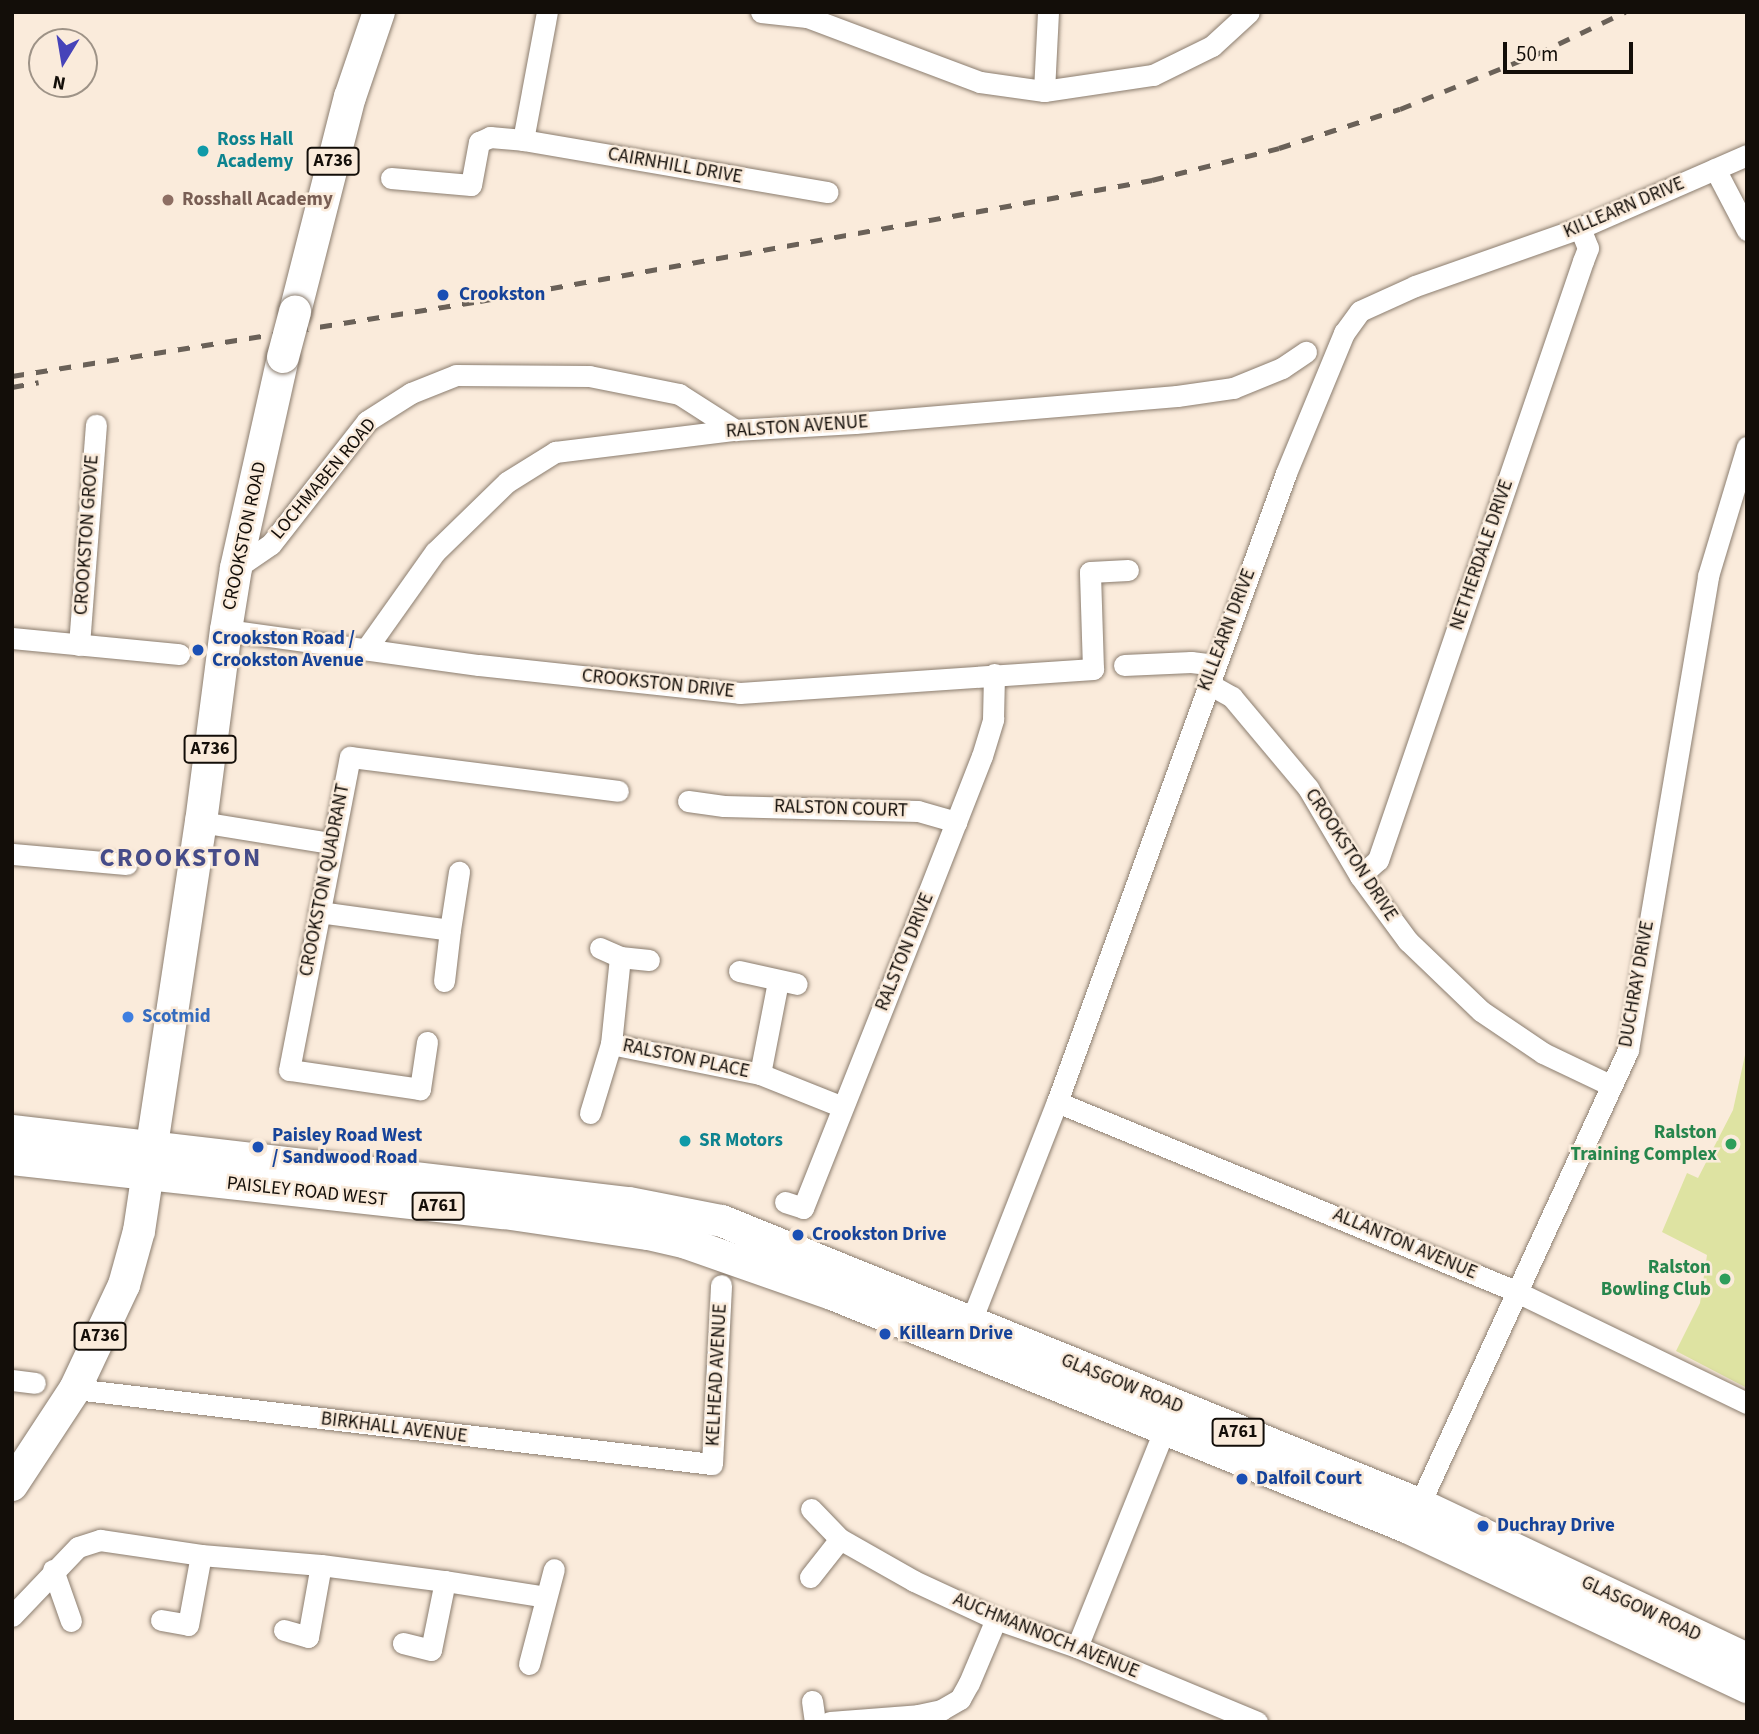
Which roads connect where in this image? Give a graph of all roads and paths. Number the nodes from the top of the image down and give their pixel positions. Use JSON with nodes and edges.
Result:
{"nodes":[{"id":1,"x":379,"y":12,"type":"edge"},
{"id":2,"x":547,"y":12,"type":"edge"},
{"id":3,"x":761,"y":12,"type":"edge"},
{"id":4,"x":1048,"y":12,"type":"edge"},
{"id":5,"x":1249,"y":12,"type":"edge"},
{"id":6,"x":1044,"y":91,"type":"junction"},
{"id":7,"x":523,"y":140,"type":"junction"},
{"id":8,"x":1747,"y":155,"type":"edge"},
{"id":9,"x":1714,"y":169,"type":"junction"},
{"id":10,"x":391,"y":178,"type":"dead end"},
{"id":11,"x":828,"y":192,"type":"dead end"},
{"id":12,"x":1580,"y":228,"type":"junction"},
{"id":13,"x":1747,"y":230,"type":"edge"},
{"id":14,"x":1306,"y":352,"type":"dead end"},
{"id":15,"x":96,"y":425,"type":"dead end"},
{"id":16,"x":734,"y":430,"type":"junction"},
{"id":17,"x":1747,"y":447,"type":"edge"},
{"id":18,"x":236,"y":568,"type":"junction"},
{"id":19,"x":1128,"y":570,"type":"dead end"},
{"id":20,"x":226,"y":630,"type":"junction"},
{"id":21,"x":12,"y":638,"type":"edge"},
{"id":22,"x":79,"y":645,"type":"junction"},
{"id":23,"x":366,"y":649,"type":"junction"},
{"id":24,"x":179,"y":654,"type":"dead end"},
{"id":25,"x":1124,"y":665,"type":"dead end"},
{"id":26,"x":994,"y":674,"type":"junction"},
{"id":27,"x":1211,"y":674,"type":"junction"},
{"id":28,"x":618,"y":791,"type":"dead end"},
{"id":29,"x":688,"y":801,"type":"dead end"},
{"id":30,"x":201,"y":822,"type":"junction"},
{"id":31,"x":956,"y":822,"type":"junction"},
{"id":32,"x":331,"y":843,"type":"junction"},
{"id":33,"x":12,"y":854,"type":"edge"},
{"id":34,"x":127,"y":864,"type":"dead end"},
{"id":35,"x":459,"y":872,"type":"dead end"},
{"id":36,"x":1360,"y":876,"type":"junction"},
{"id":37,"x":319,"y":912,"type":"junction"},
{"id":38,"x":450,"y":929,"type":"junction"},
{"id":39,"x":600,"y":948,"type":"dead end"},
{"id":40,"x":620,"y":957,"type":"junction"},
{"id":41,"x":649,"y":960,"type":"dead end"},
{"id":42,"x":739,"y":971,"type":"dead end"},
{"id":43,"x":444,"y":981,"type":"dead end"},
{"id":44,"x":427,"y":1041,"type":"dead end"},
{"id":45,"x":611,"y":1044,"type":"junction"},
{"id":46,"x":760,"y":1074,"type":"junction"},
{"id":47,"x":1610,"y":1085,"type":"junction"},
{"id":48,"x":1057,"y":1102,"type":"junction"},
{"id":49,"x":843,"y":1107,"type":"junction"},
{"id":50,"x":590,"y":1113,"type":"dead end"},
{"id":51,"x":12,"y":1131,"type":"edge"},
{"id":52,"x":12,"y":1159,"type":"edge"},
{"id":53,"x":151,"y":1160,"type":"junction"},
{"id":54,"x":785,"y":1202,"type":"dead end"},
{"id":55,"x":595,"y":1212,"type":"junction"},
{"id":56,"x":722,"y":1222,"type":"joint"},
{"id":57,"x":723,"y":1270,"type":"junction"},
{"id":58,"x":1515,"y":1291,"type":"junction"},
{"id":59,"x":967,"y":1334,"type":"junction"},
{"id":60,"x":12,"y":1380,"type":"edge"},
{"id":61,"x":35,"y":1383,"type":"dead end"},
{"id":62,"x":75,"y":1389,"type":"junction"},
{"id":63,"x":1747,"y":1403,"type":"edge"},
{"id":64,"x":1169,"y":1417,"type":"junction"},
{"id":65,"x":712,"y":1464,"type":"joint"},
{"id":66,"x":13,"y":1484,"type":"edge"},
{"id":67,"x":811,"y":1509,"type":"dead end"},
{"id":68,"x":1414,"y":1516,"type":"junction"},
{"id":69,"x":840,"y":1539,"type":"junction"},
{"id":70,"x":201,"y":1555,"type":"junction"},
{"id":71,"x":321,"y":1565,"type":"junction"},
{"id":72,"x":554,"y":1569,"type":"dead end"},
{"id":73,"x":53,"y":1570,"type":"junction"},
{"id":74,"x":810,"y":1577,"type":"dead end"},
{"id":75,"x":445,"y":1581,"type":"junction"},
{"id":76,"x":546,"y":1597,"type":"junction"},
{"id":77,"x":12,"y":1616,"type":"edge"},
{"id":78,"x":996,"y":1619,"type":"junction"},
{"id":79,"x":162,"y":1620,"type":"dead end"},
{"id":80,"x":71,"y":1622,"type":"dead end"},
{"id":81,"x":284,"y":1630,"type":"dead end"},
{"id":82,"x":403,"y":1643,"type":"dead end"},
{"id":83,"x":1077,"y":1647,"type":"junction"},
{"id":84,"x":1747,"y":1659,"type":"edge"},
{"id":85,"x":529,"y":1664,"type":"dead end"},
{"id":86,"x":1747,"y":1687,"type":"edge"},
{"id":87,"x":830,"y":1722,"type":"edge"},
{"id":88,"x":1257,"y":1722,"type":"edge"}],
"edges":[{"from":1,"to":18,"type":"main road","name":"CROOKSTON ROAD","number":"A736","bridge":true},
{"from":2,"to":7,"type":"street"},
{"from":3,"to":6,"type":"street"},
{"from":4,"to":6,"type":"street"},
{"from":5,"to":6,"type":"street"},
{"from":7,"to":10,"type":"street","name":"CAIRNHILL DRIVE"},
{"from":7,"to":11,"type":"street","name":"CAIRNHILL DRIVE"},
{"from":8,"to":9,"type":"street","name":"KILLEARN DRIVE"},
{"from":9,"to":12,"type":"street","name":"KILLEARN DRIVE"},
{"from":9,"to":13,"type":"street"},
{"from":12,"to":27,"type":"street","name":"KILLEARN DRIVE"},
{"from":12,"to":36,"type":"street","name":"NETHERDALE DRIVE"},
{"from":14,"to":16,"type":"street","name":"RALSTON AVENUE"},
{"from":15,"to":22,"type":"street","name":"CROOKSTON GROVE"},
{"from":16,"to":18,"type":"street","name":"LOCHMABEN ROAD"},
{"from":16,"to":23,"type":"street","name":"RALSTON AVENUE"},
{"from":17,"to":47,"type":"street","name":"DUCHRAY DRIVE"},
{"from":18,"to":20,"type":"main road","name":"CROOKSTON ROAD","number":"A736"},
{"from":19,"to":26,"type":"street","name":"CROOKSTON DRIVE"},
{"from":20,"to":23,"type":"street","name":"CROOKSTON DRIVE"},
{"from":20,"to":30,"type":"main road","name":"CROOKSTON ROAD","number":"A736"},
{"from":21,"to":22,"type":"street"},
{"from":22,"to":24,"type":"street"},
{"from":23,"to":26,"type":"street","name":"CROOKSTON DRIVE"},
{"from":25,"to":27,"type":"street","name":"CROOKSTON DRIVE"},
{"from":26,"to":31,"type":"street","name":"RALSTON DRIVE"},
{"from":27,"to":36,"type":"street","name":"CROOKSTON DRIVE"},
{"from":27,"to":48,"type":"street","name":"KILLEARN DRIVE"},
{"from":28,"to":32,"type":"street","name":"CROOKSTON QUADRANT"},
{"from":29,"to":31,"type":"street","name":"RALSTON COURT"},
{"from":30,"to":32,"type":"street"},
{"from":30,"to":53,"type":"main road","name":"CROOKSTON ROAD","number":"A736"},
{"from":31,"to":49,"type":"street","name":"RALSTON DRIVE"},
{"from":32,"to":37,"type":"street","name":"CROOKSTON QUADRANT"},
{"from":33,"to":34,"type":"street"},
{"from":35,"to":38,"type":"street"},
{"from":36,"to":47,"type":"street","name":"CROOKSTON DRIVE"},
{"from":37,"to":38,"type":"street"},
{"from":37,"to":44,"type":"street","name":"CROOKSTON QUADRANT"},
{"from":38,"to":43,"type":"street"},
{"from":39,"to":40,"type":"street"},
{"from":40,"to":41,"type":"street"},
{"from":40,"to":45,"type":"street","name":"RALSTON PLACE"},
{"from":42,"to":46,"type":"street","name":"RALSTON PLACE"},
{"from":45,"to":46,"type":"street","name":"RALSTON PLACE"},
{"from":45,"to":50,"type":"street","name":"RALSTON PLACE"},
{"from":46,"to":49,"type":"street","name":"RALSTON PLACE"},
{"from":47,"to":58,"type":"street","name":"DUCHRAY DRIVE"},
{"from":48,"to":58,"type":"street","name":"ALLANTON AVENUE"},
{"from":48,"to":59,"type":"street","name":"KILLEARN DRIVE"},
{"from":49,"to":54,"type":"street","name":"RALSTON DRIVE"},
{"from":51,"to":53,"type":"main road","name":"PAISLEY ROAD WEST","number":"A761"},
{"from":52,"to":53,"type":"main road","name":"PAISLEY ROAD WEST","number":"A761"},
{"from":53,"to":55,"type":"main road","name":"PAISLEY ROAD WEST","number":"A761"},
{"from":53,"to":62,"type":"main road","number":"A736"},
{"from":55,"to":56,"type":"main road","name":"PAISLEY ROAD WEST","number":"A761"},
{"from":55,"to":57,"type":"main road","name":"PAISLEY ROAD WEST","number":"A761"},
{"from":56,"to":59,"type":"main road","name":"GLASGOW ROAD","number":"A761"},
{"from":57,"to":59,"type":"main road","name":"GLASGOW ROAD","number":"A761"},
{"from":57,"to":65,"type":"street","name":"KELHEAD AVENUE"},
{"from":58,"to":63,"type":"street","name":"ALLANTON AVENUE"},
{"from":58,"to":68,"type":"street","name":"DUCHRAY DRIVE"},
{"from":59,"to":64,"type":"main road","name":"GLASGOW ROAD","number":"A761"},
{"from":60,"to":61,"type":"street"},
{"from":62,"to":65,"type":"street","name":"BIRKHALL AVENUE"},
{"from":62,"to":66,"type":"main road","number":"A736"},
{"from":64,"to":68,"type":"main road","name":"GLASGOW ROAD","number":"A761"},
{"from":64,"to":83,"type":"street"},
{"from":67,"to":69,"type":"street","name":"AUCHMANNOCH AVENUE"},
{"from":68,"to":84,"type":"main road","name":"GLASGOW ROAD","number":"A761"},
{"from":68,"to":86,"type":"main road","name":"GLASGOW ROAD","number":"A761"},
{"from":69,"to":74,"type":"street"},
{"from":69,"to":78,"type":"street","name":"AUCHMANNOCH AVENUE"},
{"from":70,"to":71,"type":"street"},
{"from":70,"to":73,"type":"street"},
{"from":70,"to":79,"type":"street"},
{"from":71,"to":75,"type":"street"},
{"from":71,"to":81,"type":"street"},
{"from":72,"to":76,"type":"street"},
{"from":73,"to":77,"type":"street"},
{"from":73,"to":80,"type":"street"},
{"from":75,"to":76,"type":"street"},
{"from":75,"to":82,"type":"street"},
{"from":76,"to":85,"type":"street"},
{"from":78,"to":83,"type":"street","name":"AUCHMANNOCH AVENUE"},
{"from":78,"to":87,"type":"street"},
{"from":83,"to":88,"type":"street","name":"AUCHMANNOCH AVENUE"}]}
